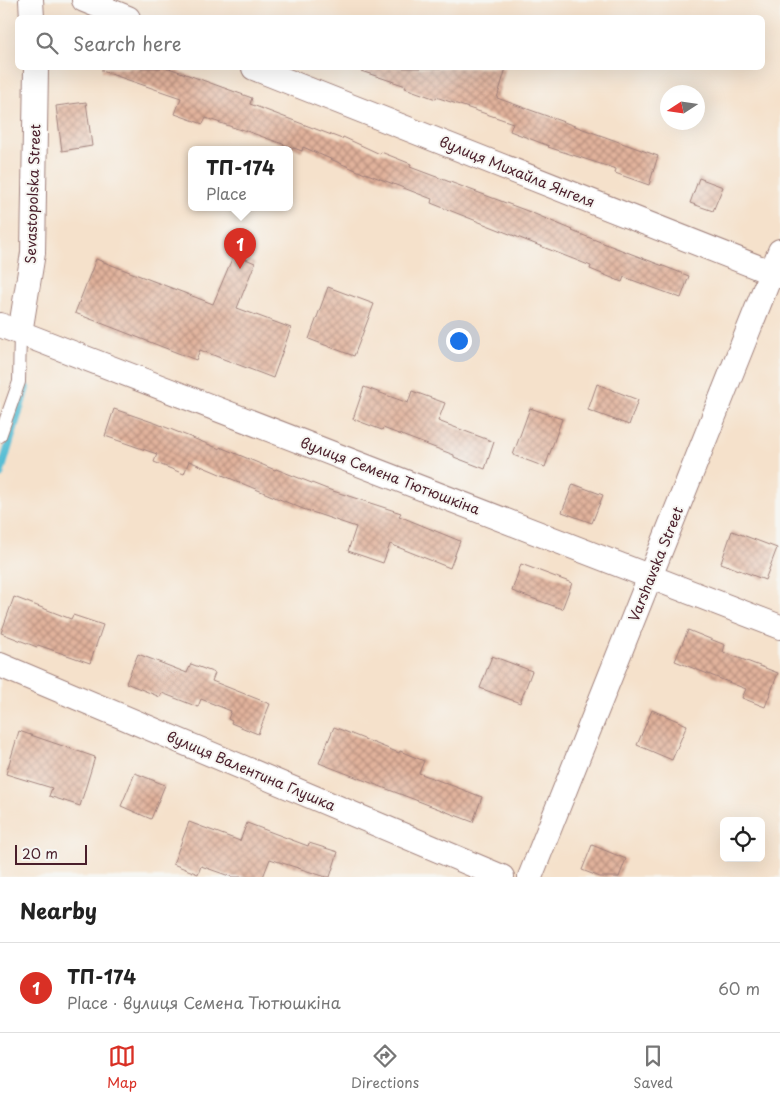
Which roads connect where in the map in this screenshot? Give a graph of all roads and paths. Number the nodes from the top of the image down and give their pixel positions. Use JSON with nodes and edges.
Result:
{"nodes":[{"id":1,"x":31,"y":0,"type":"edge"},
{"id":2,"x":84,"y":0,"type":"edge"},
{"id":3,"x":32,"y":15,"type":"edge"},
{"id":4,"x":121,"y":15,"type":"edge"},
{"id":5,"x":36,"y":70,"type":"edge"},
{"id":6,"x":259,"y":70,"type":"edge"},
{"id":7,"x":780,"y":251,"type":"edge"},
{"id":8,"x":776,"y":274,"type":"edge"},
{"id":9,"x":10,"y":329,"type":"edge"},
{"id":10,"x":0,"y":436,"type":"edge"},
{"id":11,"x":650,"y":578,"type":"junction"},
{"id":12,"x":780,"y":627,"type":"edge"},
{"id":13,"x":0,"y":665,"type":"edge"},
{"id":14,"x":502,"y":877,"type":"edge"},
{"id":15,"x":530,"y":877,"type":"edge"}],
"edges":[{"from":1,"to":3,"type":"street"},
{"from":2,"to":4,"type":"street"},
{"from":5,"to":9,"type":"street","name":"Sevastopolska Street"},
{"from":6,"to":8,"type":"street","name":"вулиця Михайла Янгеля"},
{"from":7,"to":8,"type":"street","name":"Varshavska Street"},
{"from":8,"to":11,"type":"street","name":"Varshavska Street"},
{"from":9,"to":10,"type":"lane","name":"Sevastopolska Street"},
{"from":9,"to":11,"type":"street","name":"вулиця Семена Тютюшкіна"},
{"from":11,"to":12,"type":"street","name":"вулиця Семена Тютюшкіна"},
{"from":11,"to":15,"type":"street","name":"Varshavska Street"},
{"from":13,"to":14,"type":"street","name":"вулиця Валентина Глушка"}]}
